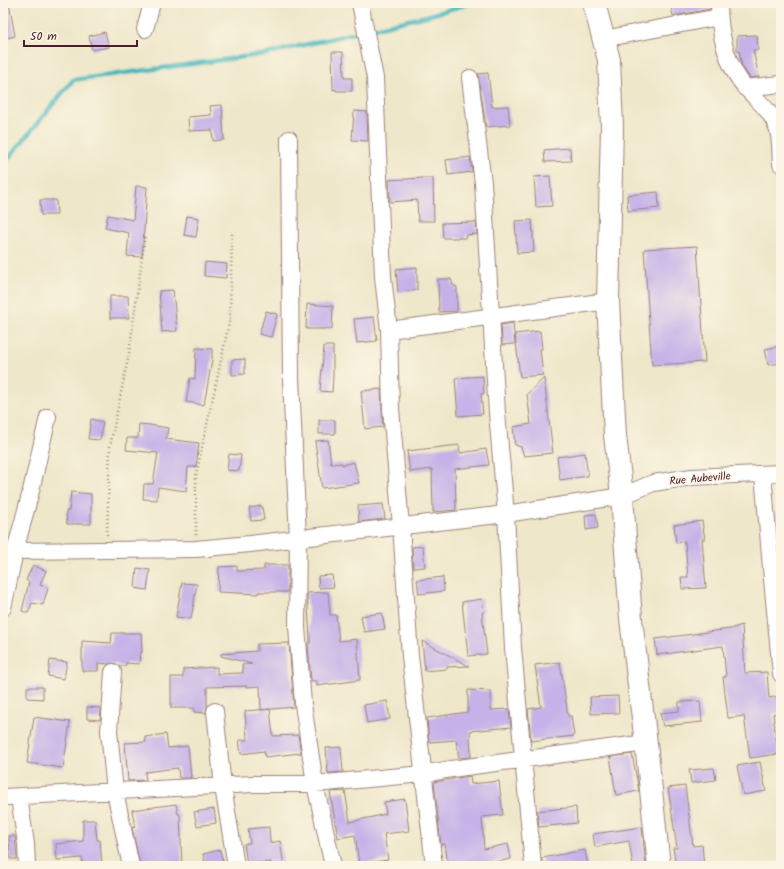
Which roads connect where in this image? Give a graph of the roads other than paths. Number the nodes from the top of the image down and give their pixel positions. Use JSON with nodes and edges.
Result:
{"nodes":[{"id":1,"x":152,"y":3,"type":"edge"},
{"id":2,"x":360,"y":3,"type":"edge"},
{"id":3,"x":594,"y":3,"type":"edge"},
{"id":4,"x":719,"y":10,"type":"edge"},
{"id":5,"x":145,"y":29,"type":"dead end"},
{"id":6,"x":603,"y":39,"type":"junction"},
{"id":7,"x":470,"y":78,"type":"dead end"},
{"id":8,"x":781,"y":84,"type":"edge"},
{"id":9,"x":745,"y":88,"type":"junction"},
{"id":10,"x":289,"y":139,"type":"dead end"},
{"id":11,"x":781,"y":164,"type":"edge"},
{"id":12,"x":608,"y":302,"type":"junction"},
{"id":13,"x":491,"y":317,"type":"junction"},
{"id":14,"x":389,"y":330,"type":"junction"},
{"id":15,"x":48,"y":417,"type":"dead end"},
{"id":16,"x":781,"y":473,"type":"edge"},
{"id":17,"x":764,"y":474,"type":"junction"},
{"id":18,"x":622,"y":496,"type":"junction"},
{"id":19,"x":506,"y":514,"type":"junction"},
{"id":20,"x":402,"y":526,"type":"junction"},
{"id":21,"x":298,"y":539,"type":"junction"},
{"id":22,"x":15,"y":551,"type":"junction"},
{"id":23,"x":776,"y":578,"type":"edge"},
{"id":24,"x":3,"y":608,"type":"edge"},
{"id":25,"x":781,"y":671,"type":"edge"},
{"id":26,"x":113,"y":672,"type":"dead end"},
{"id":27,"x":781,"y":674,"type":"edge"},
{"id":28,"x":215,"y":711,"type":"dead end"},
{"id":29,"x":646,"y":743,"type":"junction"},
{"id":30,"x":523,"y":759,"type":"junction"},
{"id":31,"x":423,"y":774,"type":"junction"},
{"id":32,"x":315,"y":784,"type":"junction"},
{"id":33,"x":223,"y":787,"type":"junction"},
{"id":34,"x":115,"y":792,"type":"junction"},
{"id":35,"x":3,"y":797,"type":"edge"},
{"id":36,"x":19,"y":798,"type":"junction"},
{"id":37,"x":27,"y":866,"type":"edge"},
{"id":38,"x":131,"y":866,"type":"edge"},
{"id":39,"x":236,"y":866,"type":"edge"},
{"id":40,"x":333,"y":866,"type":"edge"},
{"id":41,"x":434,"y":866,"type":"edge"},
{"id":42,"x":532,"y":866,"type":"edge"},
{"id":43,"x":659,"y":866,"type":"edge"}],
"edges":[{"from":1,"to":5,"type":"street"},
{"from":2,"to":14,"type":"street"},
{"from":3,"to":6,"type":"street"},
{"from":4,"to":6,"type":"street"},
{"from":4,"to":9,"type":"street"},
{"from":6,"to":12,"type":"street"},
{"from":7,"to":13,"type":"street"},
{"from":8,"to":9,"type":"street"},
{"from":9,"to":11,"type":"street"},
{"from":10,"to":21,"type":"street"},
{"from":12,"to":13,"type":"street"},
{"from":12,"to":18,"type":"street"},
{"from":13,"to":14,"type":"street"},
{"from":13,"to":19,"type":"street"},
{"from":14,"to":20,"type":"street"},
{"from":15,"to":22,"type":"street"},
{"from":16,"to":17,"type":"street","name":"Rue Aubeville"},
{"from":17,"to":18,"type":"street","name":"Rue Aubeville"},
{"from":17,"to":23,"type":"street"},
{"from":18,"to":19,"type":"street","name":"Rue Aubeville"},
{"from":18,"to":29,"type":"street"},
{"from":19,"to":20,"type":"street","name":"Rue Aubeville"},
{"from":19,"to":30,"type":"street"},
{"from":20,"to":21,"type":"street","name":"Rue Aubeville"},
{"from":20,"to":31,"type":"street"},
{"from":21,"to":22,"type":"street","name":"Rue Aubeville"},
{"from":21,"to":32,"type":"street"},
{"from":22,"to":24,"type":"street"},
{"from":23,"to":25,"type":"street"},
{"from":25,"to":27,"type":"street"},
{"from":26,"to":34,"type":"street"},
{"from":28,"to":33,"type":"street"},
{"from":29,"to":30,"type":"street"},
{"from":29,"to":43,"type":"street"},
{"from":30,"to":31,"type":"street"},
{"from":30,"to":42,"type":"street"},
{"from":31,"to":32,"type":"street"},
{"from":31,"to":41,"type":"street"},
{"from":32,"to":33,"type":"street"},
{"from":32,"to":40,"type":"street"},
{"from":33,"to":34,"type":"street"},
{"from":33,"to":39,"type":"street"},
{"from":34,"to":36,"type":"street"},
{"from":34,"to":38,"type":"street"},
{"from":35,"to":36,"type":"street"},
{"from":36,"to":37,"type":"street"}]}
